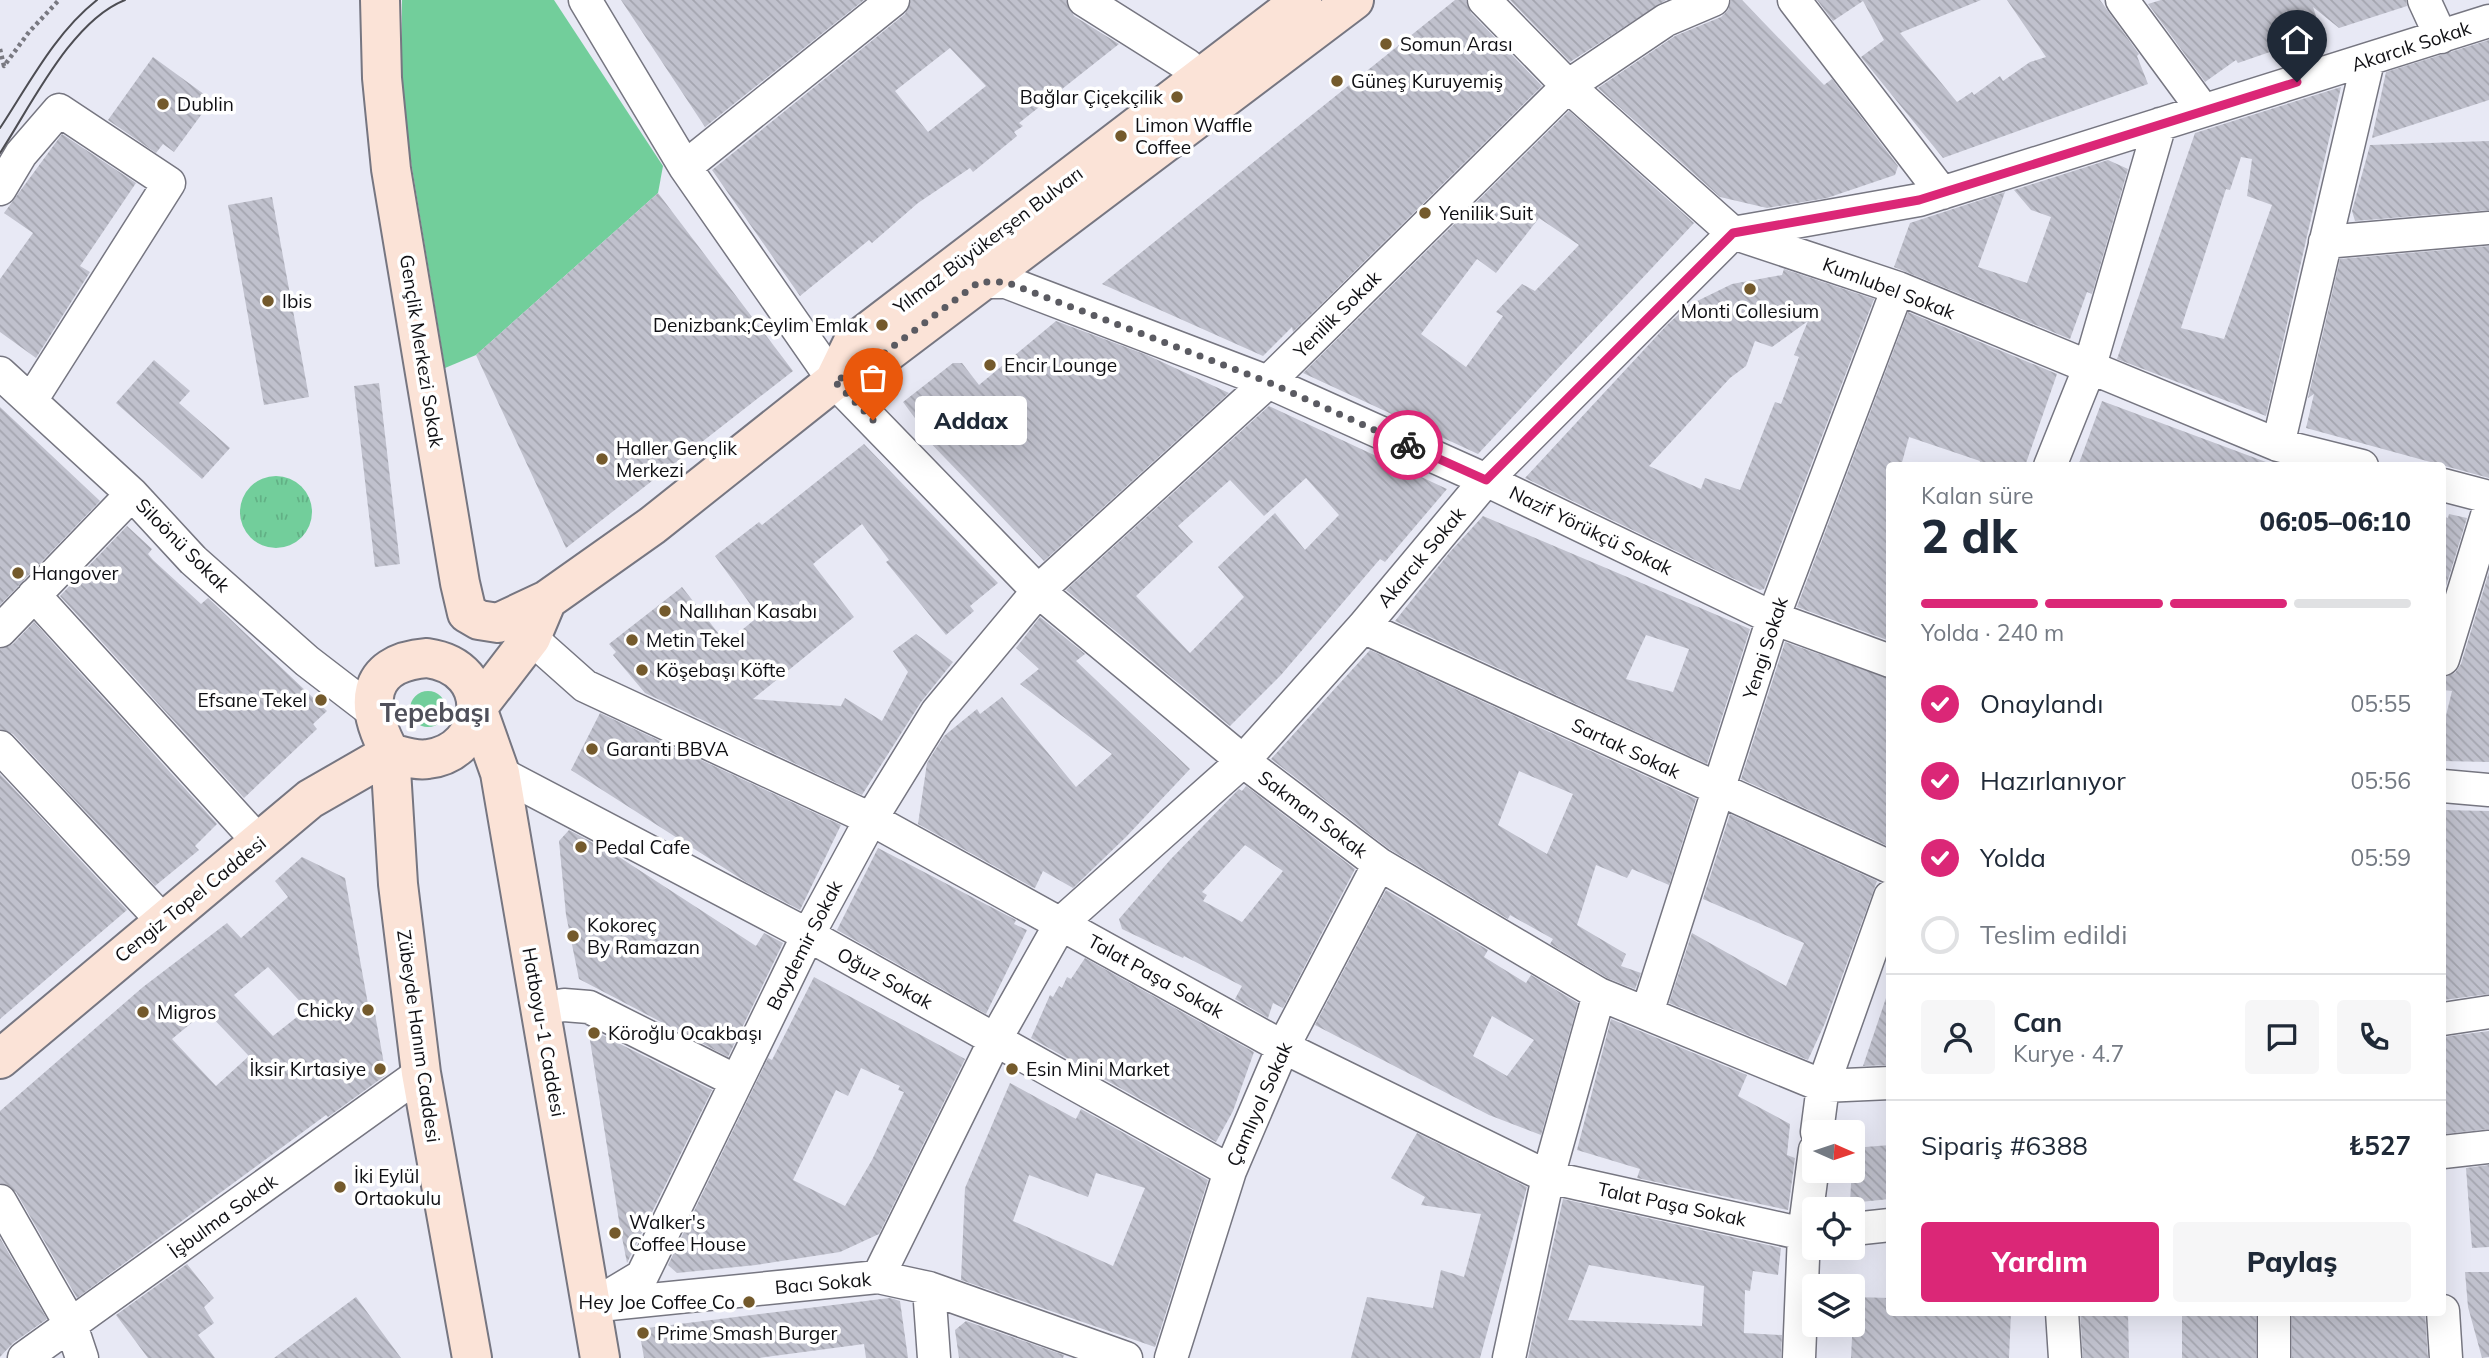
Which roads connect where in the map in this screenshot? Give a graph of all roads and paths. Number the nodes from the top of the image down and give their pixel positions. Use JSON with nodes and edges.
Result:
{"nodes":[{"id":1,"x":59,"y":0,"type":"edge"},
{"id":2,"x":380,"y":0,"type":"edge"},
{"id":3,"x":892,"y":0,"type":"edge"},
{"id":4,"x":1084,"y":0,"type":"edge"},
{"id":5,"x":1302,"y":0,"type":"edge"},
{"id":6,"x":1354,"y":0,"type":"edge"},
{"id":7,"x":1485,"y":0,"type":"edge"},
{"id":8,"x":1713,"y":0,"type":"edge"},
{"id":9,"x":1794,"y":0,"type":"edge"},
{"id":10,"x":2122,"y":0,"type":"edge"},
{"id":11,"x":2424,"y":0,"type":"edge"},
{"id":12,"x":591,"y":3,"type":"edge"},
{"id":13,"x":2489,"y":21,"type":"edge"},
{"id":14,"x":2441,"y":37,"type":"junction"},
{"id":15,"x":0,"y":50,"type":"edge"},
{"id":16,"x":2368,"y":61,"type":"junction"},
{"id":17,"x":1187,"y":65,"type":"dead end"},
{"id":18,"x":1568,"y":86,"type":"junction"},
{"id":19,"x":2203,"y":110,"type":"junction"},
{"id":20,"x":2160,"y":124,"type":"junction"},
{"id":21,"x":685,"y":167,"type":"junction"},
{"id":22,"x":0,"y":189,"type":"edge"},
{"id":23,"x":1942,"y":192,"type":"junction"},
{"id":24,"x":2489,"y":228,"type":"edge"},
{"id":25,"x":1733,"y":233,"type":"junction"},
{"id":26,"x":2325,"y":242,"type":"junction"},
{"id":27,"x":979,"y":282,"type":"junction"},
{"id":28,"x":1898,"y":288,"type":"junction"},
{"id":29,"x":2089,"y":369,"type":"junction"},
{"id":30,"x":0,"y":373,"type":"edge"},
{"id":31,"x":834,"y":381,"type":"junction"},
{"id":32,"x":1268,"y":382,"type":"junction"},
{"id":33,"x":32,"y":399,"type":"junction"},
{"id":34,"x":2277,"y":445,"type":"junction"},
{"id":35,"x":2052,"y":462,"type":"edge"},
{"id":36,"x":2346,"y":462,"type":"edge"},
{"id":37,"x":1486,"y":480,"type":"junction"},
{"id":38,"x":2446,"y":486,"type":"edge"},
{"id":39,"x":132,"y":494,"type":"junction"},
{"id":40,"x":2489,"y":497,"type":"edge"},
{"id":41,"x":2489,"y":509,"type":"edge"},
{"id":42,"x":1038,"y":591,"type":"junction"},
{"id":43,"x":34,"y":595,"type":"junction"},
{"id":44,"x":1773,"y":618,"type":"junction"},
{"id":45,"x":1363,"y":627,"type":"junction"},
{"id":46,"x":0,"y":631,"type":"edge"},
{"id":47,"x":482,"y":635,"type":"junction"},
{"id":48,"x":2446,"y":649,"type":"edge"},
{"id":49,"x":1886,"y":660,"type":"edge"},
{"id":50,"x":476,"y":699,"type":"junction"},
{"id":51,"x":372,"y":711,"type":"junction"},
{"id":52,"x":0,"y":747,"type":"edge"},
{"id":53,"x":390,"y":753,"type":"junction"},
{"id":54,"x":1243,"y":761,"type":"junction"},
{"id":55,"x":500,"y":772,"type":"junction"},
{"id":56,"x":2446,"y":786,"type":"edge"},
{"id":57,"x":2489,"y":790,"type":"edge"},
{"id":58,"x":1718,"y":791,"type":"junction"},
{"id":59,"x":310,"y":799,"type":"junction"},
{"id":60,"x":871,"y":819,"type":"junction"},
{"id":61,"x":259,"y":842,"type":"junction"},
{"id":62,"x":1379,"y":864,"type":"junction"},
{"id":63,"x":1886,"y":865,"type":"edge"},
{"id":64,"x":1886,"y":908,"type":"edge"},
{"id":65,"x":162,"y":920,"type":"junction"},
{"id":66,"x":1061,"y":923,"type":"junction"},
{"id":67,"x":807,"y":935,"type":"junction"},
{"id":68,"x":1599,"y":993,"type":"junction"},
{"id":69,"x":540,"y":1009,"type":"junction"},
{"id":70,"x":2489,"y":1012,"type":"edge"},
{"id":71,"x":1647,"y":1013,"type":"junction"},
{"id":72,"x":2446,"y":1019,"type":"edge"},
{"id":73,"x":995,"y":1040,"type":"junction"},
{"id":74,"x":1283,"y":1047,"type":"junction"},
{"id":75,"x":0,"y":1059,"type":"edge"},
{"id":76,"x":421,"y":1073,"type":"junction"},
{"id":77,"x":736,"y":1081,"type":"junction"},
{"id":78,"x":1886,"y":1083,"type":"edge"},
{"id":79,"x":1823,"y":1086,"type":"junction"},
{"id":80,"x":1819,"y":1120,"type":"edge"},
{"id":81,"x":2489,"y":1147,"type":"edge"},
{"id":82,"x":2446,"y":1152,"type":"edge"},
{"id":83,"x":1230,"y":1171,"type":"junction"},
{"id":84,"x":1548,"y":1177,"type":"junction"},
{"id":85,"x":0,"y":1201,"type":"edge"},
{"id":86,"x":1886,"y":1225,"type":"edge"},
{"id":87,"x":1865,"y":1228,"type":"edge"},
{"id":88,"x":1802,"y":1231,"type":"edge"},
{"id":89,"x":1808,"y":1260,"type":"edge"},
{"id":90,"x":878,"y":1277,"type":"junction"},
{"id":91,"x":929,"y":1288,"type":"junction"},
{"id":92,"x":592,"y":1306,"type":"junction"},
{"id":93,"x":2062,"y":1316,"type":"edge"},
{"id":94,"x":2274,"y":1316,"type":"edge"},
{"id":95,"x":2443,"y":1316,"type":"edge"},
{"id":96,"x":71,"y":1325,"type":"junction"},
{"id":97,"x":24,"y":1358,"type":"edge"},
{"id":98,"x":82,"y":1358,"type":"edge"},
{"id":99,"x":472,"y":1358,"type":"edge"},
{"id":100,"x":600,"y":1358,"type":"edge"},
{"id":101,"x":934,"y":1358,"type":"edge"},
{"id":102,"x":1126,"y":1358,"type":"edge"},
{"id":103,"x":1171,"y":1358,"type":"edge"},
{"id":104,"x":1509,"y":1358,"type":"edge"},
{"id":105,"x":1799,"y":1358,"type":"edge"},
{"id":106,"x":2065,"y":1358,"type":"edge"},
{"id":107,"x":2274,"y":1358,"type":"edge"},
{"id":108,"x":2446,"y":1358,"type":"edge"}],
"edges":[{"from":1,"to":15,"type":"path"},
{"from":2,"to":47,"type":"main road","name":"Gençlik Merkezi Sokak"},
{"from":3,"to":21,"type":"street"},
{"from":4,"to":17,"type":"street"},
{"from":5,"to":31,"type":"main road","name":"Yılmaz Büyükerşen Bulvarı"},
{"from":6,"to":27,"type":"main road","name":"Yılmaz Büyükerşen Bulvarı"},
{"from":7,"to":18,"type":"street","name":"Kumlubel Sokak"},
{"from":8,"to":18,"type":"street","name":"Yenilik Sokak"},
{"from":9,"to":23,"type":"street"},
{"from":10,"to":19,"type":"street"},
{"from":11,"to":14,"type":"street"},
{"from":12,"to":21,"type":"street","name":"Sakman Sokak"},
{"from":13,"to":14,"type":"street","name":"Akarcık Sokak"},
{"from":14,"to":16,"type":"street","name":"Akarcık Sokak"},
{"from":16,"to":19,"type":"street","name":"Akarcık Sokak"},
{"from":16,"to":26,"type":"street"},
{"from":18,"to":25,"type":"street","name":"Kumlubel Sokak"},
{"from":18,"to":32,"type":"street","name":"Yenilik Sokak"},
{"from":19,"to":20,"type":"street","name":"Akarcık Sokak"},
{"from":20,"to":23,"type":"street","name":"Akarcık Sokak"},
{"from":20,"to":29,"type":"street"},
{"from":21,"to":31,"type":"street","name":"Sakman Sokak"},
{"from":22,"to":33,"type":"street"},
{"from":23,"to":25,"type":"street","name":"Akarcık Sokak"},
{"from":24,"to":26,"type":"street"},
{"from":25,"to":28,"type":"street","name":"Kumlubel Sokak"},
{"from":25,"to":37,"type":"street","name":"Akarcık Sokak"},
{"from":26,"to":34,"type":"street"},
{"from":27,"to":31,"type":"main road","name":"Yılmaz Büyükerşen Bulvarı"},
{"from":27,"to":32,"type":"street","name":"Nazif Yörükçü Sokak"},
{"from":28,"to":29,"type":"street","name":"Kumlubel Sokak"},
{"from":28,"to":44,"type":"street","name":"Yengi Sokak"},
{"from":29,"to":34,"type":"street","name":"Kumlubel Sokak"},
{"from":29,"to":35,"type":"street"},
{"from":30,"to":33,"type":"street","name":"Siloönü Sokak"},
{"from":31,"to":42,"type":"street","name":"Sakman Sokak"},
{"from":31,"to":47,"type":"main road"},
{"from":32,"to":37,"type":"street","name":"Nazif Yörükçü Sokak"},
{"from":32,"to":42,"type":"street","name":"Yenilik Sokak"},
{"from":33,"to":39,"type":"street","name":"Siloönü Sokak"},
{"from":34,"to":36,"type":"street","name":"Kumlubel Sokak"},
{"from":37,"to":44,"type":"street","name":"Nazif Yörükçü Sokak"},
{"from":37,"to":45,"type":"street","name":"Akarcık Sokak"},
{"from":38,"to":40,"type":"street"},
{"from":39,"to":43,"type":"street"},
{"from":39,"to":51,"type":"street","name":"Siloönü Sokak"},
{"from":41,"to":48,"type":"street"},
{"from":42,"to":54,"type":"street","name":"Sakman Sokak"},
{"from":42,"to":60,"type":"street","name":"Baydemir Sokak"},
{"from":43,"to":46,"type":"street"},
{"from":43,"to":61,"type":"street"},
{"from":44,"to":49,"type":"street","name":"Nazif Yörükçü Sokak"},
{"from":44,"to":58,"type":"street","name":"Yengi Sokak"},
{"from":45,"to":54,"type":"street","name":"Akarcık Sokak"},
{"from":45,"to":58,"type":"street","name":"Sartak Sokak"},
{"from":47,"to":50,"type":"main road"},
{"from":47,"to":50,"type":"main road"},
{"from":47,"to":51,"type":"main road"},
{"from":47,"to":60,"type":"street","name":"Talat Paşa Sokak"},
{"from":50,"to":53,"type":"main road"},
{"from":50,"to":55,"type":"main road","name":"Hatboyu-1 Caddesi"},
{"from":51,"to":53,"type":"main road"},
{"from":51,"to":59,"type":"main road"},
{"from":52,"to":65,"type":"street"},
{"from":53,"to":59,"type":"main road","name":"Cengiz Topel Caddesi"},
{"from":53,"to":76,"type":"main road","name":"Zübeyde Hanım Caddesi"},
{"from":54,"to":62,"type":"street","name":"Sakman Sokak"},
{"from":54,"to":66,"type":"street","name":"Akarcık Sokak"},
{"from":55,"to":67,"type":"street","name":"Oğuz Sokak"},
{"from":55,"to":69,"type":"main road","name":"Hatboyu-1 Caddesi"},
{"from":56,"to":57,"type":"street"},
{"from":58,"to":63,"type":"street","name":"Sartak Sokak"},
{"from":58,"to":71,"type":"street","name":"Yengi Sokak"},
{"from":59,"to":61,"type":"main road","name":"Cengiz Topel Caddesi"},
{"from":60,"to":66,"type":"street","name":"Talat Paşa Sokak"},
{"from":60,"to":67,"type":"street","name":"Baydemir Sokak"},
{"from":61,"to":65,"type":"main road","name":"Cengiz Topel Caddesi"},
{"from":62,"to":68,"type":"street","name":"Sakman Sokak"},
{"from":62,"to":74,"type":"street","name":"Çamlıyol Sokak"},
{"from":64,"to":79,"type":"street"},
{"from":65,"to":75,"type":"main road","name":"Cengiz Topel Caddesi"},
{"from":66,"to":73,"type":"street","name":"Akarcık Sokak"},
{"from":66,"to":74,"type":"street","name":"Talat Paşa Sokak"},
{"from":67,"to":73,"type":"street","name":"Oğuz Sokak"},
{"from":67,"to":77,"type":"street","name":"Baydemir Sokak"},
{"from":68,"to":71,"type":"street","name":"Sakman Sokak"},
{"from":68,"to":84,"type":"street"},
{"from":69,"to":77,"type":"street"},
{"from":69,"to":92,"type":"main road","name":"Hatboyu-1 Caddesi"},
{"from":70,"to":72,"type":"street"},
{"from":71,"to":79,"type":"street","name":"Sakman Sokak"},
{"from":73,"to":83,"type":"street","name":"Oğuz Sokak"},
{"from":73,"to":90,"type":"street","name":"Akarcık Sokak"},
{"from":74,"to":83,"type":"street","name":"Çamlıyol Sokak"},
{"from":74,"to":84,"type":"street","name":"Talat Paşa Sokak"},
{"from":76,"to":96,"type":"street","name":"İşbulma Sokak"},
{"from":76,"to":99,"type":"main road","name":"Zübeyde Hanım Caddesi"},
{"from":77,"to":92,"type":"street","name":"Baydemir Sokak"},
{"from":78,"to":79,"type":"street","name":"Sakman Sokak"},
{"from":79,"to":80,"type":"street"},
{"from":81,"to":82,"type":"street"},
{"from":83,"to":103,"type":"street","name":"Çamlıyol Sokak"},
{"from":84,"to":88,"type":"street","name":"Talat Paşa Sokak"},
{"from":84,"to":104,"type":"street"},
{"from":85,"to":96,"type":"street"},
{"from":86,"to":87,"type":"street"},
{"from":89,"to":105,"type":"street"},
{"from":90,"to":91,"type":"street","name":"Bacı Sokak"},
{"from":90,"to":92,"type":"street","name":"Bacı Sokak"},
{"from":91,"to":101,"type":"street"},
{"from":91,"to":102,"type":"street","name":"Bacı Sokak"},
{"from":92,"to":100,"type":"main road","name":"Hatboyu-1 Caddesi"},
{"from":93,"to":106,"type":"street"},
{"from":94,"to":107,"type":"street"},
{"from":95,"to":108,"type":"street"},
{"from":96,"to":97,"type":"street","name":"İşbulma Sokak"},
{"from":96,"to":98,"type":"street"}]}
